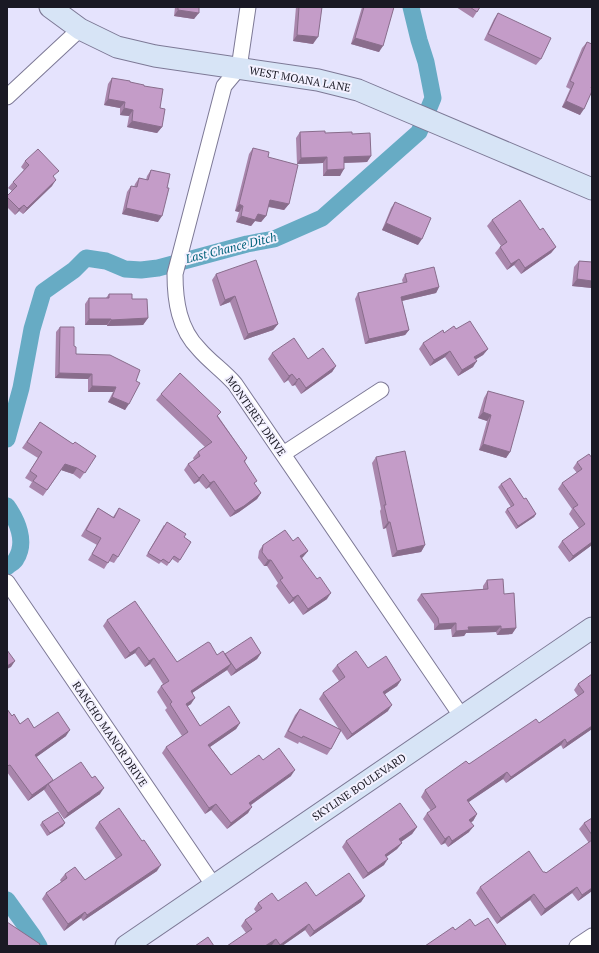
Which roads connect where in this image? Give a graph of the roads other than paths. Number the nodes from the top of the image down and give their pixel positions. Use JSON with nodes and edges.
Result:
{"nodes":[{"id":1,"x":50,"y":7,"type":"edge"},
{"id":2,"x":248,"y":7,"type":"edge"},
{"id":3,"x":80,"y":29,"type":"junction"},
{"id":4,"x":239,"y":68,"type":"junction"},
{"id":5,"x":7,"y":97,"type":"edge"},
{"id":6,"x":592,"y":189,"type":"edge"},
{"id":7,"x":381,"y":390,"type":"dead end"},
{"id":8,"x":283,"y":454,"type":"junction"},
{"id":9,"x":7,"y":582,"type":"edge"},
{"id":10,"x":592,"y":628,"type":"edge"},
{"id":11,"x":462,"y":717,"type":"junction"},
{"id":12,"x":214,"y":886,"type":"junction"},
{"id":13,"x":592,"y":936,"type":"edge"},
{"id":14,"x":126,"y":946,"type":"edge"},
{"id":15,"x":577,"y":946,"type":"edge"}],
"edges":[{"from":1,"to":3,"type":"street","name":"WEST MOANA LANE"},
{"from":2,"to":4,"type":"street"},
{"from":3,"to":4,"type":"street","name":"WEST MOANA LANE"},
{"from":3,"to":5,"type":"street"},
{"from":4,"to":6,"type":"street","name":"WEST MOANA LANE"},
{"from":4,"to":8,"type":"street","name":"MONTEREY DRIVE"},
{"from":7,"to":8,"type":"street"},
{"from":8,"to":11,"type":"street","name":"MONTEREY DRIVE"},
{"from":9,"to":12,"type":"street","name":"RANCHO MANOR DRIVE"},
{"from":10,"to":11,"type":"street","name":"SKYLINE BOULEVARD"},
{"from":11,"to":12,"type":"street","name":"SKYLINE BOULEVARD"},
{"from":12,"to":14,"type":"street","name":"SKYLINE BOULEVARD"},
{"from":13,"to":15,"type":"street"}]}
